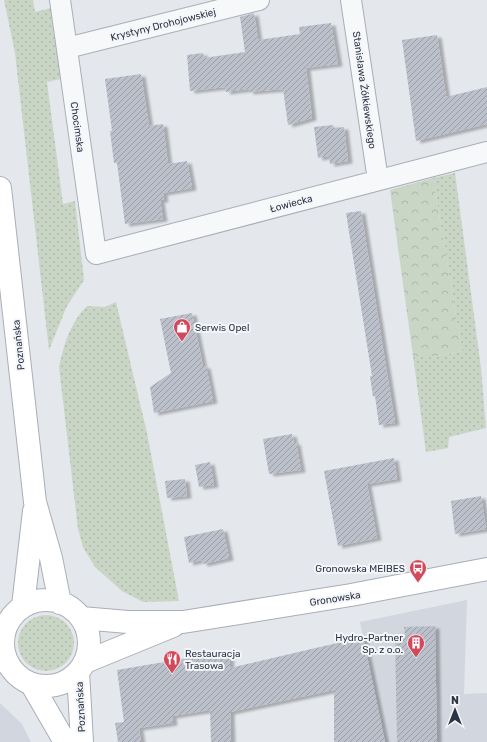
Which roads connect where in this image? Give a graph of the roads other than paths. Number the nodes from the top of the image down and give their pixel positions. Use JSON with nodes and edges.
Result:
{"nodes":[{"id":1,"x":60,"y":0,"type":"edge"},
{"id":2,"x":259,"y":0,"type":"edge"},
{"id":3,"x":351,"y":0,"type":"edge"},
{"id":4,"x":67,"y":48,"type":"junction"},
{"id":5,"x":487,"y":152,"type":"edge"},
{"id":6,"x":378,"y":180,"type":"junction"},
{"id":7,"x":0,"y":188,"type":"edge"},
{"id":8,"x":96,"y":254,"type":"joint"},
{"id":9,"x":35,"y":502,"type":"junction"},
{"id":10,"x":487,"y":568,"type":"edge"},
{"id":11,"x":60,"y":603,"type":"junction"},
{"id":12,"x":23,"y":606,"type":"junction"},
{"id":13,"x":81,"y":618,"type":"junction"},
{"id":14,"x":183,"y":622,"type":"junction"},
{"id":15,"x":4,"y":624,"type":"edge"},
{"id":16,"x":82,"y":667,"type":"junction"},
{"id":17,"x":6,"y":668,"type":"edge"},
{"id":18,"x":32,"y":684,"type":"junction"},
{"id":19,"x":65,"y":742,"type":"edge"},
{"id":20,"x":82,"y":742,"type":"edge"}],
"edges":[{"from":1,"to":4,"type":"street","name":"Chocimska"},
{"from":2,"to":4,"type":"street","name":"Krystyny Drohojowskiej"},
{"from":3,"to":6,"type":"street","name":"Stanisława Żółkiewskiego"},
{"from":4,"to":8,"type":"street","name":"Chocimska"},
{"from":5,"to":6,"type":"street","name":"Łowiecka"},
{"from":6,"to":8,"type":"street","name":"Łowiecka"},
{"from":7,"to":9,"type":"main road","name":"Poznańska"},
{"from":9,"to":11,"type":"main road","name":"Poznańska"},
{"from":9,"to":12,"type":"main road","name":"Poznańska"},
{"from":10,"to":14,"type":"main road","name":"Gronowska"},
{"from":11,"to":12,"type":"main road"},
{"from":11,"to":13,"type":"main road"},
{"from":12,"to":15,"type":"main road"},
{"from":13,"to":14,"type":"main road","name":"Gronowska"},
{"from":13,"to":16,"type":"main road"},
{"from":14,"to":16,"type":"main road","name":"Gronowska"},
{"from":15,"to":17,"type":"main road"},
{"from":16,"to":18,"type":"main road"},
{"from":16,"to":20,"type":"main road","name":"Poznańska"},
{"from":17,"to":18,"type":"main road"},
{"from":18,"to":19,"type":"main road","name":"Poznańska"}]}
